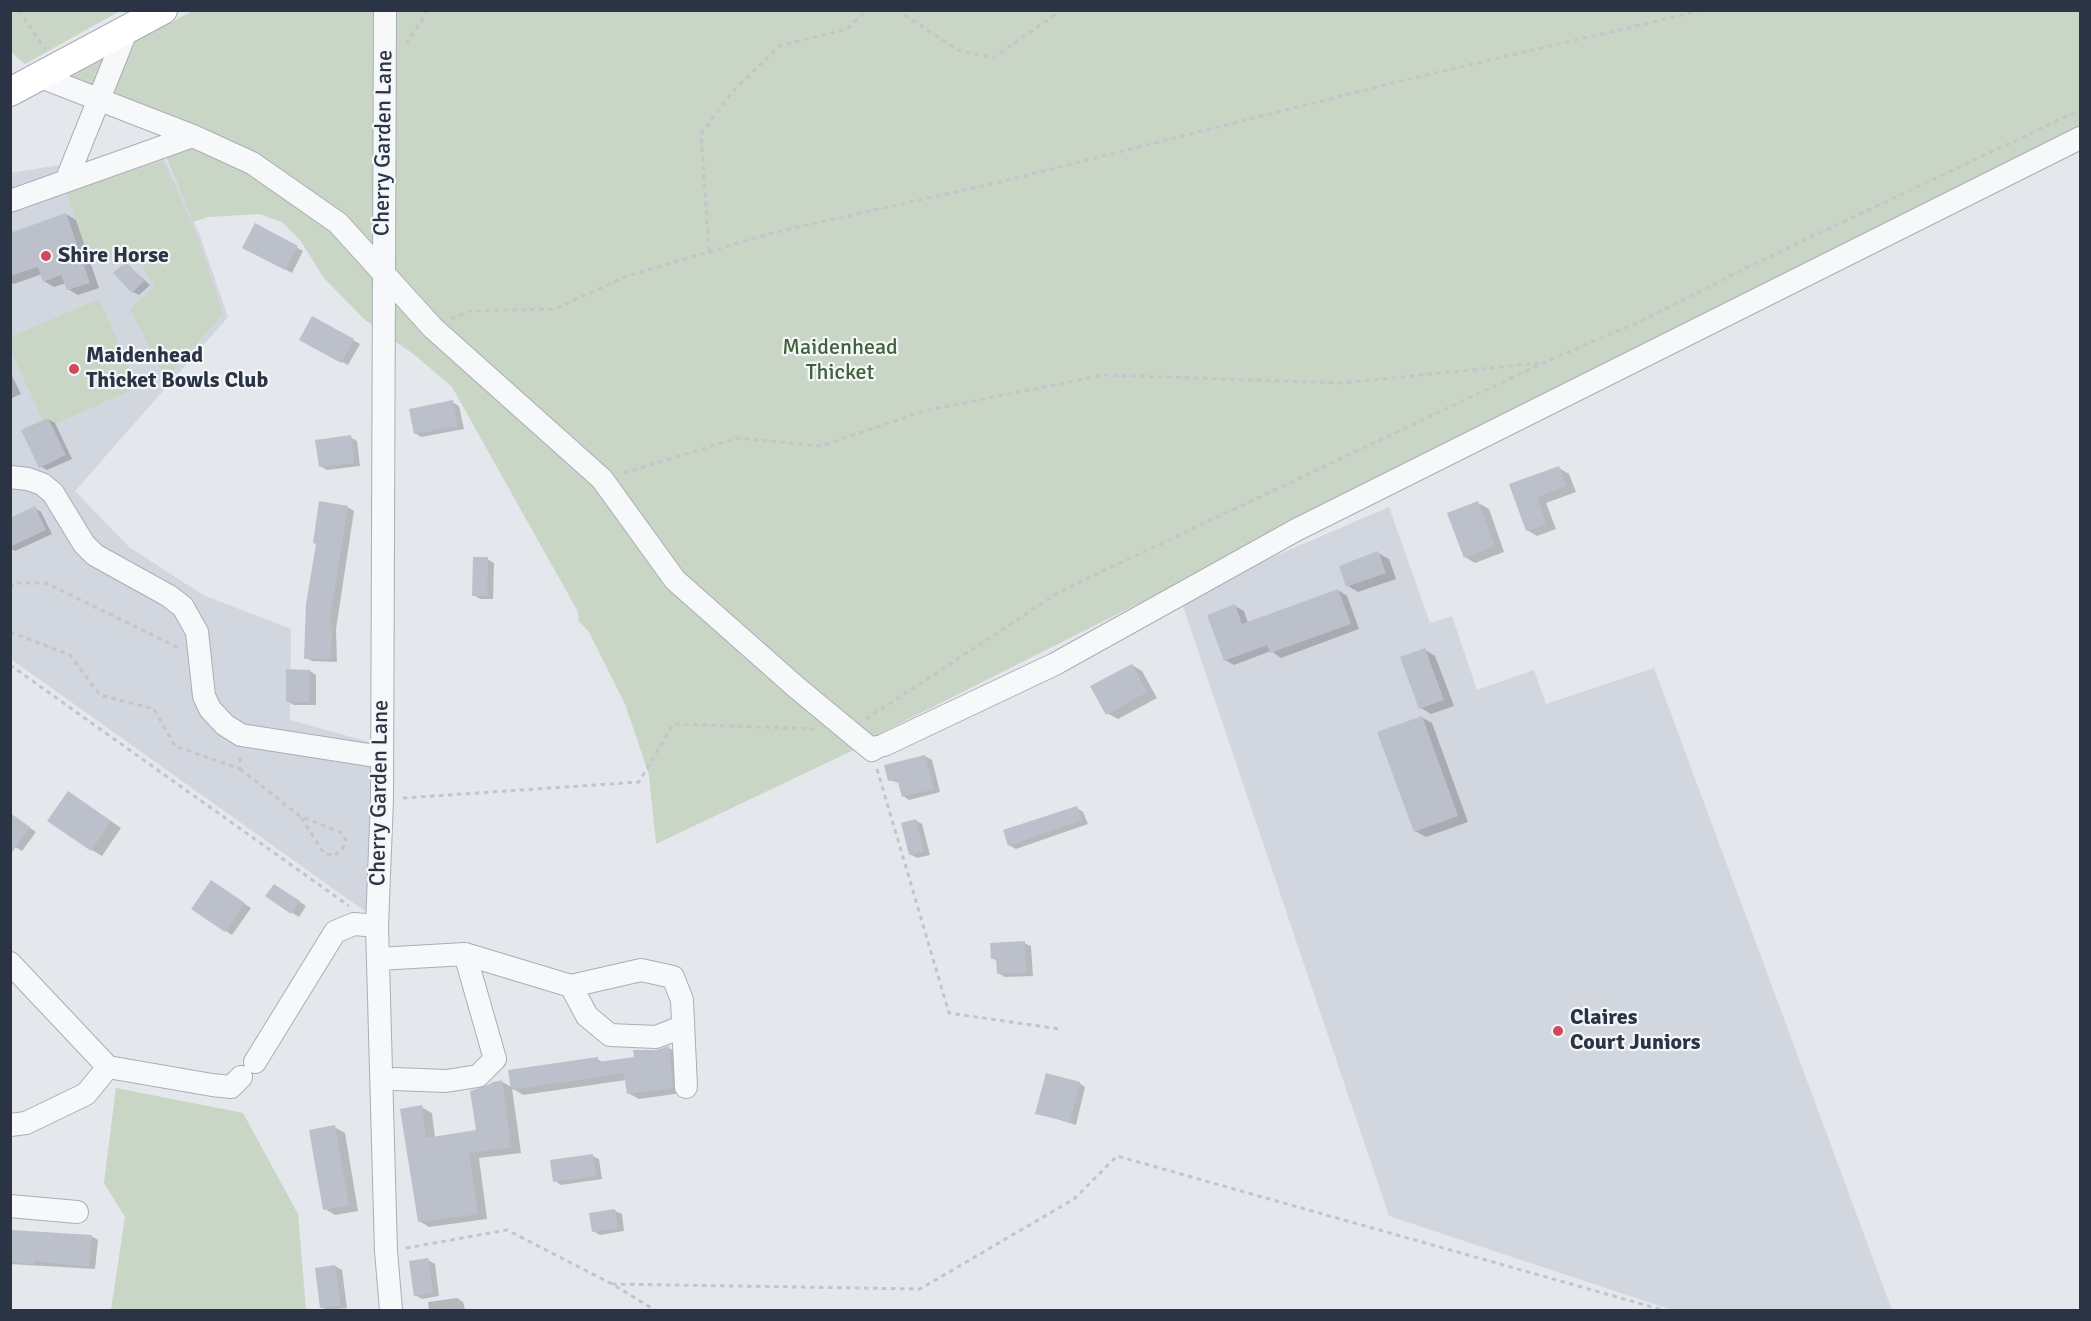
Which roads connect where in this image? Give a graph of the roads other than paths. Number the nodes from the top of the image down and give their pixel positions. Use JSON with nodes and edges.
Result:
{"nodes":[{"id":1,"x":163,"y":10,"type":"edge"},
{"id":2,"x":385,"y":10,"type":"edge"},
{"id":3,"x":126,"y":32,"type":"junction"},
{"id":4,"x":50,"y":72,"type":"junction"},
{"id":5,"x":10,"y":92,"type":"edge"},
{"id":6,"x":100,"y":100,"type":"junction"},
{"id":7,"x":193,"y":136,"type":"junction"},
{"id":8,"x":2080,"y":138,"type":"edge"},
{"id":9,"x":66,"y":181,"type":"junction"},
{"id":10,"x":10,"y":201,"type":"edge"},
{"id":11,"x":382,"y":275,"type":"junction"},
{"id":12,"x":10,"y":477,"type":"edge"},
{"id":13,"x":382,"y":757,"type":"junction"},
{"id":14,"x":377,"y":926,"type":"junction"},
{"id":15,"x":465,"y":954,"type":"junction"},
{"id":16,"x":378,"y":959,"type":"junction"},
{"id":17,"x":10,"y":963,"type":"edge"},
{"id":18,"x":571,"y":986,"type":"junction"},
{"id":19,"x":682,"y":1028,"type":"junction"},
{"id":20,"x":108,"y":1067,"type":"junction"},
{"id":21,"x":395,"y":1079,"type":"dead end"},
{"id":22,"x":686,"y":1087,"type":"dead end"},
{"id":23,"x":10,"y":1125,"type":"edge"},
{"id":24,"x":10,"y":1206,"type":"edge"},
{"id":25,"x":77,"y":1212,"type":"dead end"},
{"id":26,"x":391,"y":1311,"type":"edge"}],
"edges":[{"from":1,"to":3,"type":"main road"},
{"from":2,"to":11,"type":"street","name":"Cherry Garden Lane"},
{"from":3,"to":4,"type":"main road"},
{"from":3,"to":6,"type":"street"},
{"from":4,"to":5,"type":"main road"},
{"from":4,"to":6,"type":"street","name":"Cherry Garden Lane"},
{"from":6,"to":7,"type":"street","name":"Cherry Garden Lane"},
{"from":6,"to":9,"type":"street"},
{"from":7,"to":9,"type":"street"},
{"from":7,"to":11,"type":"street","name":"Cherry Garden Lane"},
{"from":8,"to":11,"type":"street"},
{"from":9,"to":10,"type":"street"},
{"from":11,"to":13,"type":"street","name":"Cherry Garden Lane"},
{"from":12,"to":13,"type":"street"},
{"from":13,"to":14,"type":"street","name":"Cherry Garden Lane"},
{"from":14,"to":16,"type":"street","name":"Cherry Garden Lane"},
{"from":14,"to":20,"type":"street"},
{"from":15,"to":16,"type":"street"},
{"from":15,"to":18,"type":"street"},
{"from":15,"to":21,"type":"street"},
{"from":16,"to":26,"type":"street","name":"Cherry Garden Lane"},
{"from":17,"to":20,"type":"street"},
{"from":18,"to":19,"type":"street"},
{"from":18,"to":19,"type":"street"},
{"from":19,"to":22,"type":"street"},
{"from":20,"to":23,"type":"street"},
{"from":24,"to":25,"type":"street"}]}
